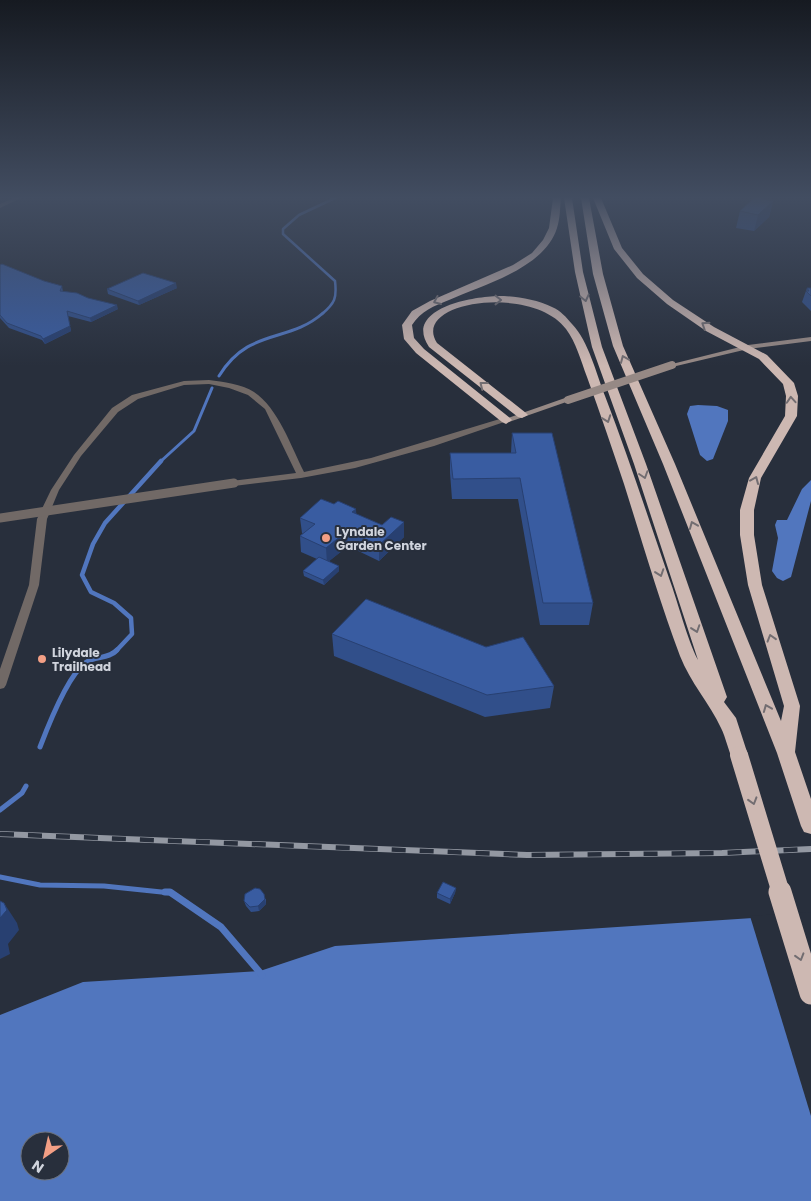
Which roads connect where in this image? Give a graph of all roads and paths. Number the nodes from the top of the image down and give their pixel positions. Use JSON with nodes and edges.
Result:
{"nodes":[{"id":1,"x":536,"y":254,"type":"edge"},
{"id":2,"x":576,"y":254,"type":"edge"},
{"id":3,"x":595,"y":254,"type":"edge"},
{"id":4,"x":622,"y":254,"type":"edge"},
{"id":5,"x":811,"y":339,"type":"edge"},
{"id":6,"x":748,"y":347,"type":"junction"},
{"id":7,"x":522,"y":415,"type":"junction"},
{"id":8,"x":506,"y":420,"type":"junction"},
{"id":9,"x":301,"y":475,"type":"junction"},
{"id":10,"x":0,"y":518,"type":"edge"},
{"id":11,"x":0,"y":685,"type":"edge"},
{"id":12,"x":729,"y":726,"type":"junction"},
{"id":13,"x":786,"y":753,"type":"junction"},
{"id":14,"x":811,"y":826,"type":"edge"},
{"id":15,"x":811,"y":993,"type":"edge"}],
"edges":[{"from":1,"to":8,"type":"highway","one_way":true},
{"from":2,"to":12,"type":"highway","one_way":true},
{"from":13,"to":3,"type":"highway","one_way":true},
{"from":6,"to":4,"type":"highway","one_way":true},
{"from":5,"to":6,"type":"main road"},
{"from":6,"to":7,"type":"main road","bridge":true},
{"from":13,"to":6,"type":"highway","one_way":true},
{"from":7,"to":8,"type":"main road"},
{"from":7,"to":12,"type":"highway","one_way":true},
{"from":8,"to":9,"type":"street"},
{"from":9,"to":10,"type":"street","bridge":true},
{"from":9,"to":11,"type":"street"},
{"from":12,"to":15,"type":"highway","one_way":true,"bridge":true},
{"from":13,"to":14,"type":"highway"}]}
